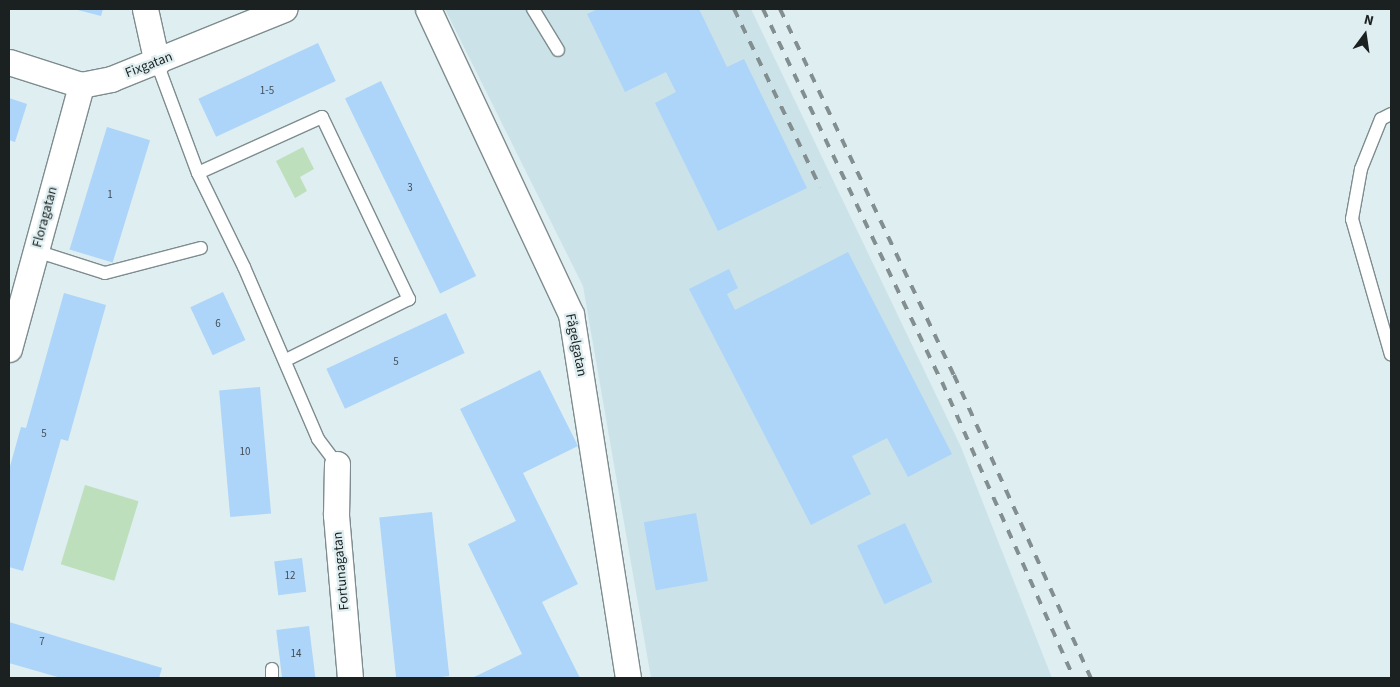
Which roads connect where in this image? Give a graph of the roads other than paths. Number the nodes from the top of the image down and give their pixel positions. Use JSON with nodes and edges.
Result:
{"nodes":[{"id":1,"x":145,"y":9,"type":"edge"},
{"id":2,"x":284,"y":9,"type":"edge"},
{"id":3,"x":428,"y":9,"type":"edge"},
{"id":4,"x":534,"y":9,"type":"edge"},
{"id":5,"x":558,"y":50,"type":"dead end"},
{"id":6,"x":9,"y":62,"type":"edge"},
{"id":7,"x":157,"y":62,"type":"junction"},
{"id":8,"x":81,"y":85,"type":"junction"},
{"id":9,"x":1391,"y":114,"type":"edge"},
{"id":10,"x":198,"y":173,"type":"junction"},
{"id":11,"x":201,"y":248,"type":"dead end"},
{"id":12,"x":36,"y":251,"type":"junction"},
{"id":13,"x":9,"y":349,"type":"edge"},
{"id":14,"x":1391,"y":355,"type":"edge"},
{"id":15,"x":286,"y":360,"type":"junction"},
{"id":16,"x":337,"y":464,"type":"joint"},
{"id":17,"x":350,"y":678,"type":"edge"},
{"id":18,"x":628,"y":678,"type":"edge"}],
"edges":[{"from":1,"to":7,"type":"street"},
{"from":2,"to":7,"type":"street","name":"Fixgatan"},
{"from":3,"to":18,"type":"street","name":"Fågelgatan"},
{"from":4,"to":5,"type":"lane"},
{"from":6,"to":8,"type":"street","name":"Fixgatan"},
{"from":7,"to":8,"type":"street","name":"Fixgatan"},
{"from":7,"to":10,"type":"lane"},
{"from":8,"to":12,"type":"street","name":"Floragatan"},
{"from":9,"to":14,"type":"lane"},
{"from":10,"to":15,"type":"lane"},
{"from":10,"to":15,"type":"lane"},
{"from":11,"to":12,"type":"lane"},
{"from":12,"to":13,"type":"street","name":"Floragatan"},
{"from":15,"to":16,"type":"lane"},
{"from":16,"to":17,"type":"street","name":"Fortunagatan"}]}
